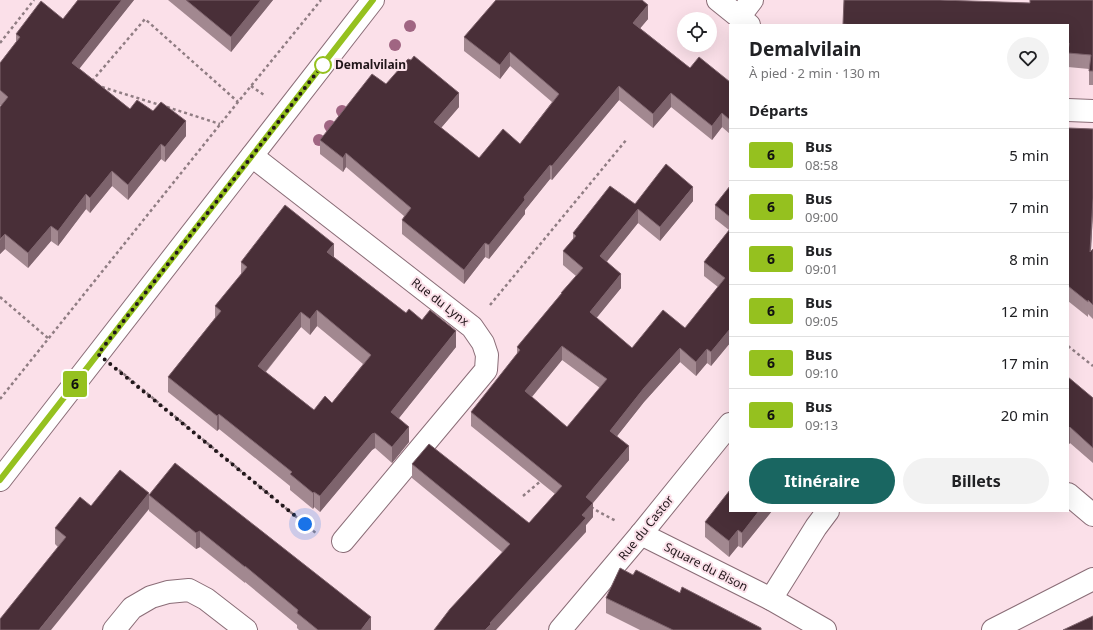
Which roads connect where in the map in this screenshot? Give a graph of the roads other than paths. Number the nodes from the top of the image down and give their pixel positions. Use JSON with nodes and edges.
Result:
{"nodes":[{"id":1,"x":373,"y":0,"type":"edge"},
{"id":2,"x":718,"y":0,"type":"edge"},
{"id":3,"x":752,"y":0,"type":"edge"},
{"id":4,"x":744,"y":21,"type":"edge"},
{"id":5,"x":1069,"y":110,"type":"edge"},
{"id":6,"x":1093,"y":111,"type":"edge"},
{"id":7,"x":252,"y":156,"type":"junction"},
{"id":8,"x":729,"y":425,"type":"edge"},
{"id":9,"x":0,"y":480,"type":"edge"},
{"id":10,"x":1069,"y":495,"type":"edge"},
{"id":11,"x":827,"y":512,"type":"edge"},
{"id":12,"x":1093,"y":515,"type":"edge"},
{"id":13,"x":642,"y":534,"type":"junction"},
{"id":14,"x":343,"y":541,"type":"road end"},
{"id":15,"x":1093,"y":579,"type":"edge"},
{"id":16,"x":771,"y":599,"type":"junction"},
{"id":17,"x":114,"y":630,"type":"edge"},
{"id":18,"x":246,"y":630,"type":"edge"},
{"id":19,"x":560,"y":630,"type":"edge"},
{"id":20,"x":825,"y":630,"type":"edge"},
{"id":21,"x":993,"y":630,"type":"edge"}],
"edges":[{"from":1,"to":7,"type":"street"},
{"from":2,"to":4,"type":"street"},
{"from":3,"to":4,"type":"street"},
{"from":5,"to":6,"type":"street"},
{"from":7,"to":9,"type":"street"},
{"from":7,"to":14,"type":"street","name":"Rue du Lynx"},
{"from":8,"to":13,"type":"street","name":"Rue du Castor"},
{"from":10,"to":12,"type":"street"},
{"from":11,"to":16,"type":"street"},
{"from":13,"to":16,"type":"street","name":"Square du Bison"},
{"from":13,"to":19,"type":"street","name":"Rue du Castor"},
{"from":15,"to":21,"type":"street"},
{"from":16,"to":20,"type":"street","name":"Square du Bison"},
{"from":17,"to":18,"type":"street"}]}
